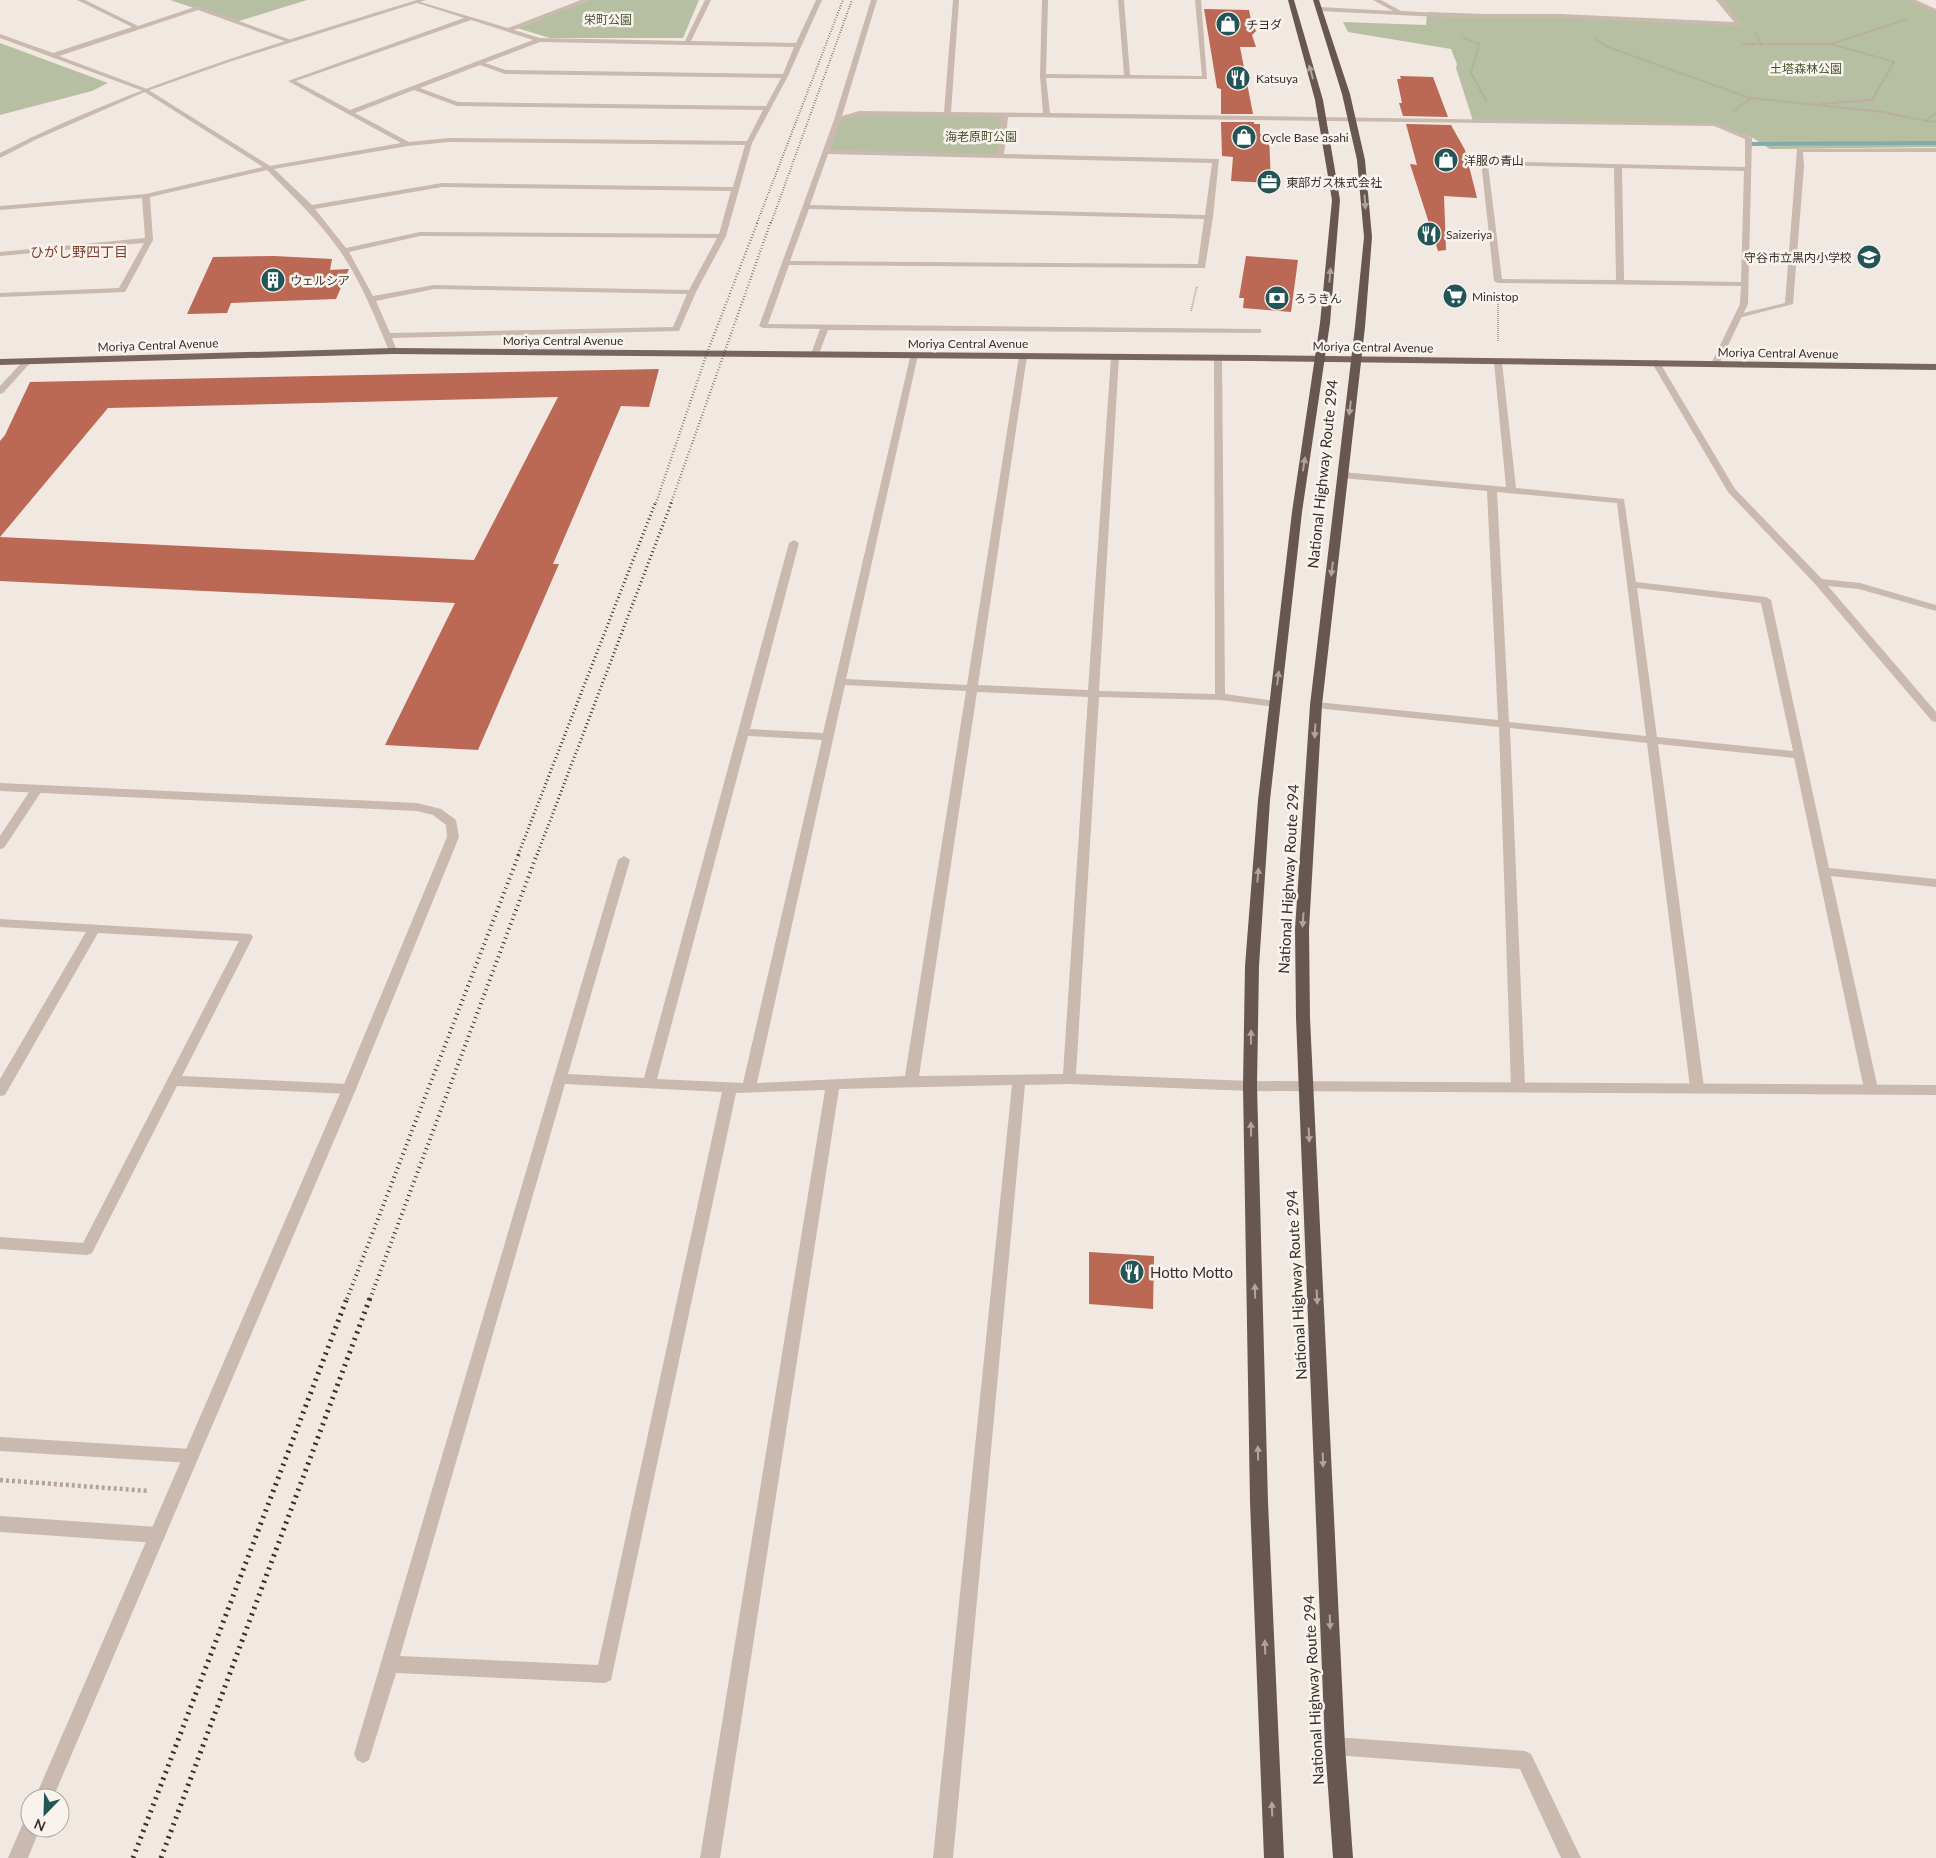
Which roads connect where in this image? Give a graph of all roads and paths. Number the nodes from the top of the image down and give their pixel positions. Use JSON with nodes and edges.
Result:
{"nodes":[{"id":1,"x":80,"y":0,"type":"edge"},
{"id":2,"x":586,"y":0,"type":"edge"},
{"id":3,"x":708,"y":0,"type":"edge"},
{"id":4,"x":819,"y":0,"type":"edge"},
{"id":5,"x":874,"y":0,"type":"edge"},
{"id":6,"x":956,"y":0,"type":"edge"},
{"id":7,"x":1045,"y":0,"type":"edge"},
{"id":8,"x":1121,"y":0,"type":"edge"},
{"id":9,"x":1198,"y":0,"type":"edge"},
{"id":10,"x":1291,"y":0,"type":"edge"},
{"id":11,"x":1316,"y":0,"type":"edge"},
{"id":12,"x":1376,"y":0,"type":"edge"},
{"id":13,"x":1719,"y":0,"type":"edge"},
{"id":14,"x":1911,"y":0,"type":"edge"},
{"id":15,"x":421,"y":1,"type":"edge"},
{"id":16,"x":1320,"y":9,"type":"junction"},
{"id":17,"x":1936,"y":11,"type":"edge"},
{"id":18,"x":1403,"y":13,"type":"junction"},
{"id":19,"x":472,"y":18,"type":"junction"},
{"id":20,"x":136,"y":27,"type":"junction"},
{"id":21,"x":508,"y":30,"type":"junction"},
{"id":22,"x":0,"y":36,"type":"edge"},
{"id":23,"x":1462,"y":37,"type":"dead end"},
{"id":24,"x":1594,"y":38,"type":"dead end"},
{"id":25,"x":539,"y":40,"type":"junction"},
{"id":26,"x":289,"y":41,"type":"junction"},
{"id":27,"x":687,"y":43,"type":"junction"},
{"id":28,"x":1831,"y":44,"type":"dead end"},
{"id":29,"x":798,"y":45,"type":"junction"},
{"id":30,"x":54,"y":55,"type":"junction"},
{"id":31,"x":480,"y":63,"type":"junction"},
{"id":32,"x":785,"y":76,"type":"junction"},
{"id":33,"x":1043,"y":76,"type":"junction"},
{"id":34,"x":1127,"y":77,"type":"junction"},
{"id":35,"x":414,"y":88,"type":"junction"},
{"id":36,"x":145,"y":90,"type":"junction"},
{"id":37,"x":1751,"y":98,"type":"junction"},
{"id":38,"x":1812,"y":104,"type":"junction"},
{"id":39,"x":768,"y":108,"type":"junction"},
{"id":40,"x":349,"y":113,"type":"junction"},
{"id":41,"x":947,"y":114,"type":"junction"},
{"id":42,"x":1006,"y":114,"type":"junction"},
{"id":43,"x":1936,"y":114,"type":"edge"},
{"id":44,"x":1047,"y":115,"type":"junction"},
{"id":45,"x":1323,"y":119,"type":"junction"},
{"id":46,"x":837,"y":120,"type":"junction"},
{"id":47,"x":1352,"y":120,"type":"junction"},
{"id":48,"x":1496,"y":121,"type":"junction"},
{"id":49,"x":1926,"y":121,"type":"junction"},
{"id":50,"x":1936,"y":122,"type":"edge"},
{"id":51,"x":1714,"y":124,"type":"junction"},
{"id":52,"x":749,"y":143,"type":"junction"},
{"id":53,"x":408,"y":144,"type":"junction"},
{"id":54,"x":1936,"y":150,"type":"edge"},
{"id":55,"x":825,"y":152,"type":"junction"},
{"id":56,"x":0,"y":156,"type":"edge"},
{"id":57,"x":1000,"y":157,"type":"junction"},
{"id":58,"x":1618,"y":166,"type":"junction"},
{"id":59,"x":269,"y":168,"type":"junction"},
{"id":60,"x":1748,"y":169,"type":"junction"},
{"id":61,"x":736,"y":189,"type":"junction"},
{"id":62,"x":146,"y":196,"type":"junction"},
{"id":63,"x":806,"y":207,"type":"junction"},
{"id":64,"x":0,"y":208,"type":"edge"},
{"id":65,"x":310,"y":208,"type":"junction"},
{"id":66,"x":1209,"y":217,"type":"junction"},
{"id":67,"x":722,"y":236,"type":"junction"},
{"id":68,"x":149,"y":240,"type":"junction"},
{"id":69,"x":344,"y":251,"type":"junction"},
{"id":70,"x":0,"y":254,"type":"edge"},
{"id":71,"x":786,"y":263,"type":"junction"},
{"id":72,"x":1202,"y":266,"type":"junction"},
{"id":73,"x":1498,"y":281,"type":"junction"},
{"id":74,"x":1620,"y":283,"type":"junction"},
{"id":75,"x":1746,"y":284,"type":"junction"},
{"id":76,"x":692,"y":292,"type":"junction"},
{"id":77,"x":0,"y":295,"type":"edge"},
{"id":78,"x":371,"y":299,"type":"junction"},
{"id":79,"x":1738,"y":317,"type":"junction"},
{"id":80,"x":825,"y":327,"type":"junction"},
{"id":81,"x":1186,"y":331,"type":"junction"},
{"id":82,"x":1258,"y":331,"type":"dead end"},
{"id":83,"x":387,"y":336,"type":"junction"},
{"id":84,"x":393,"y":351,"type":"junction"},
{"id":85,"x":815,"y":354,"type":"junction"},
{"id":86,"x":914,"y":355,"type":"junction"},
{"id":87,"x":1023,"y":356,"type":"junction"},
{"id":88,"x":1115,"y":356,"type":"junction"},
{"id":89,"x":1218,"y":358,"type":"junction"},
{"id":90,"x":1321,"y":359,"type":"junction"},
{"id":91,"x":1356,"y":359,"type":"junction"},
{"id":92,"x":28,"y":361,"type":"junction"},
{"id":93,"x":0,"y":362,"type":"edge"},
{"id":94,"x":1498,"y":362,"type":"junction"},
{"id":95,"x":1656,"y":363,"type":"junction"},
{"id":96,"x":1715,"y":364,"type":"junction"},
{"id":97,"x":1936,"y":367,"type":"edge"},
{"id":98,"x":0,"y":391,"type":"edge"},
{"id":99,"x":1342,"y":475,"type":"junction"},
{"id":100,"x":1492,"y":488,"type":"junction"},
{"id":101,"x":1512,"y":490,"type":"junction"},
{"id":102,"x":794,"y":543,"type":"dead end"},
{"id":103,"x":1819,"y":582,"type":"junction"},
{"id":104,"x":1632,"y":584,"type":"junction"},
{"id":105,"x":1936,"y":608,"type":"edge"},
{"id":106,"x":841,"y":682,"type":"junction"},
{"id":107,"x":971,"y":689,"type":"junction"},
{"id":108,"x":1094,"y":694,"type":"junction"},
{"id":109,"x":1220,"y":697,"type":"junction"},
{"id":110,"x":1275,"y":704,"type":"junction"},
{"id":111,"x":1316,"y":705,"type":"junction"},
{"id":112,"x":1936,"y":719,"type":"edge"},
{"id":113,"x":1504,"y":725,"type":"junction"},
{"id":114,"x":744,"y":732,"type":"junction"},
{"id":115,"x":828,"y":737,"type":"junction"},
{"id":116,"x":1652,"y":740,"type":"junction"},
{"id":117,"x":1799,"y":755,"type":"junction"},
{"id":118,"x":0,"y":787,"type":"edge"},
{"id":119,"x":37,"y":790,"type":"junction"},
{"id":120,"x":0,"y":845,"type":"edge"},
{"id":121,"x":624,"y":860,"type":"dead end"},
{"id":122,"x":1824,"y":871,"type":"junction"},
{"id":123,"x":1936,"y":883,"type":"edge"},
{"id":124,"x":0,"y":923,"type":"edge"},
{"id":125,"x":95,"y":928,"type":"junction"},
{"id":126,"x":560,"y":1079,"type":"junction"},
{"id":127,"x":1069,"y":1079,"type":"junction"},
{"id":128,"x":1019,"y":1080,"type":"junction"},
{"id":129,"x":173,"y":1081,"type":"junction"},
{"id":130,"x":911,"y":1081,"type":"junction"},
{"id":131,"x":649,"y":1084,"type":"junction"},
{"id":132,"x":833,"y":1085,"type":"junction"},
{"id":133,"x":1250,"y":1086,"type":"junction"},
{"id":134,"x":1306,"y":1086,"type":"junction"},
{"id":135,"x":1518,"y":1086,"type":"junction"},
{"id":136,"x":1697,"y":1087,"type":"junction"},
{"id":137,"x":730,"y":1088,"type":"junction"},
{"id":138,"x":749,"y":1088,"type":"junction"},
{"id":139,"x":349,"y":1089,"type":"junction"},
{"id":140,"x":1871,"y":1089,"type":"junction"},
{"id":141,"x":1936,"y":1090,"type":"edge"},
{"id":142,"x":0,"y":1091,"type":"edge"},
{"id":143,"x":0,"y":1243,"type":"edge"},
{"id":144,"x":0,"y":1444,"type":"edge"},
{"id":145,"x":191,"y":1456,"type":"junction"},
{"id":146,"x":0,"y":1480,"type":"edge"},
{"id":147,"x":175,"y":1493,"type":"junction"},
{"id":148,"x":0,"y":1524,"type":"edge"},
{"id":149,"x":157,"y":1535,"type":"junction"},
{"id":150,"x":389,"y":1664,"type":"junction"},
{"id":151,"x":1335,"y":1746,"type":"junction"},
{"id":152,"x":363,"y":1754,"type":"dead end"},
{"id":153,"x":48,"y":1788,"type":"edge"},
{"id":154,"x":27,"y":1838,"type":"edge"},
{"id":155,"x":18,"y":1858,"type":"edge"},
{"id":156,"x":710,"y":1858,"type":"edge"},
{"id":157,"x":943,"y":1858,"type":"edge"},
{"id":158,"x":1274,"y":1858,"type":"edge"},
{"id":159,"x":1343,"y":1858,"type":"edge"},
{"id":160,"x":1571,"y":1858,"type":"edge"}],
"edges":[{"from":1,"to":20,"type":"street"},
{"from":2,"to":21,"type":"street"},
{"from":3,"to":27,"type":"street"},
{"from":4,"to":29,"type":"street"},
{"from":5,"to":46,"type":"street"},
{"from":6,"to":41,"type":"street"},
{"from":7,"to":33,"type":"street"},
{"from":8,"to":34,"type":"street"},
{"from":9,"to":34,"type":"street"},
{"from":45,"to":10,"type":"highway","name":"National Highway Route 294","one_way":true},
{"from":11,"to":16,"type":"highway","name":"National Highway Route 294"},
{"from":12,"to":18,"type":"street"},
{"from":13,"to":18,"type":"street"},
{"from":14,"to":17,"type":"street"},
{"from":15,"to":19,"type":"street"},
{"from":15,"to":26,"type":"street"},
{"from":16,"to":18,"type":"street"},
{"from":16,"to":47,"type":"highway","name":"National Highway Route 294"},
{"from":19,"to":21,"type":"street"},
{"from":19,"to":40,"type":"street"},
{"from":20,"to":26,"type":"street"},
{"from":20,"to":30,"type":"street"},
{"from":21,"to":25,"type":"street"},
{"from":22,"to":30,"type":"street"},
{"from":23,"to":48,"type":"path"},
{"from":24,"to":37,"type":"path"},
{"from":25,"to":27,"type":"street"},
{"from":25,"to":31,"type":"street"},
{"from":26,"to":36,"type":"street"},
{"from":27,"to":29,"type":"street"},
{"from":28,"to":38,"type":"path"},
{"from":29,"to":32,"type":"street"},
{"from":30,"to":36,"type":"street"},
{"from":31,"to":32,"type":"street"},
{"from":31,"to":35,"type":"street"},
{"from":32,"to":39,"type":"street"},
{"from":33,"to":34,"type":"street"},
{"from":33,"to":44,"type":"street"},
{"from":35,"to":39,"type":"street"},
{"from":35,"to":40,"type":"street"},
{"from":36,"to":56,"type":"street"},
{"from":36,"to":59,"type":"street"},
{"from":37,"to":38,"type":"path"},
{"from":37,"to":51,"type":"path"},
{"from":38,"to":49,"type":"path"},
{"from":39,"to":52,"type":"street"},
{"from":40,"to":53,"type":"street"},
{"from":41,"to":42,"type":"street"},
{"from":41,"to":46,"type":"street"},
{"from":42,"to":44,"type":"street"},
{"from":42,"to":57,"type":"street"},
{"from":43,"to":49,"type":"path"},
{"from":44,"to":45,"type":"street"},
{"from":45,"to":47,"type":"street"},
{"from":90,"to":45,"type":"highway","name":"National Highway Route 294","one_way":true},
{"from":46,"to":55,"type":"street"},
{"from":47,"to":48,"type":"street"},
{"from":47,"to":91,"type":"highway","name":"National Highway Route 294","one_way":true},
{"from":48,"to":51,"type":"street"},
{"from":49,"to":50,"type":"path"},
{"from":51,"to":60,"type":"street"},
{"from":52,"to":53,"type":"street"},
{"from":52,"to":61,"type":"street"},
{"from":53,"to":59,"type":"street"},
{"from":54,"to":79,"type":"street"},
{"from":55,"to":57,"type":"street"},
{"from":55,"to":63,"type":"street"},
{"from":57,"to":66,"type":"street"},
{"from":58,"to":60,"type":"street"},
{"from":58,"to":73,"type":"street"},
{"from":58,"to":74,"type":"street"},
{"from":59,"to":62,"type":"street"},
{"from":59,"to":65,"type":"street"},
{"from":60,"to":75,"type":"street"},
{"from":61,"to":65,"type":"street"},
{"from":61,"to":67,"type":"street"},
{"from":62,"to":64,"type":"street"},
{"from":62,"to":68,"type":"street"},
{"from":63,"to":66,"type":"street"},
{"from":63,"to":71,"type":"street"},
{"from":65,"to":69,"type":"street"},
{"from":66,"to":72,"type":"street"},
{"from":67,"to":69,"type":"street"},
{"from":67,"to":76,"type":"street"},
{"from":68,"to":70,"type":"street"},
{"from":68,"to":77,"type":"street"},
{"from":69,"to":78,"type":"street"},
{"from":71,"to":72,"type":"street"},
{"from":71,"to":80,"type":"street"},
{"from":72,"to":81,"type":"path"},
{"from":73,"to":74,"type":"street"},
{"from":73,"to":94,"type":"path"},
{"from":74,"to":75,"type":"street"},
{"from":75,"to":79,"type":"street"},
{"from":76,"to":78,"type":"street"},
{"from":76,"to":83,"type":"street"},
{"from":78,"to":83,"type":"street"},
{"from":79,"to":96,"type":"street"},
{"from":80,"to":81,"type":"street"},
{"from":80,"to":85,"type":"street"},
{"from":81,"to":82,"type":"street"},
{"from":83,"to":84,"type":"street"},
{"from":84,"to":85,"type":"main road","name":"Moriya Central Avenue"},
{"from":84,"to":92,"type":"main road","name":"Moriya Central Avenue"},
{"from":85,"to":86,"type":"main road","name":"Moriya Central Avenue"},
{"from":86,"to":87,"type":"main road","name":"Moriya Central Avenue"},
{"from":86,"to":106,"type":"street"},
{"from":87,"to":88,"type":"main road","name":"Moriya Central Avenue"},
{"from":87,"to":107,"type":"street"},
{"from":88,"to":89,"type":"main road","name":"Moriya Central Avenue"},
{"from":88,"to":108,"type":"street"},
{"from":89,"to":90,"type":"main road","name":"Moriya Central Avenue"},
{"from":89,"to":109,"type":"street"},
{"from":90,"to":91,"type":"main road","name":"Moriya Central Avenue"},
{"from":110,"to":90,"type":"highway","name":"National Highway Route 294","one_way":true},
{"from":91,"to":94,"type":"main road","name":"Moriya Central Avenue"},
{"from":91,"to":99,"type":"highway","name":"National Highway Route 294","one_way":true},
{"from":92,"to":93,"type":"main road","name":"Moriya Central Avenue"},
{"from":92,"to":98,"type":"street"},
{"from":94,"to":95,"type":"main road","name":"Moriya Central Avenue"},
{"from":94,"to":101,"type":"street"},
{"from":95,"to":96,"type":"main road","name":"Moriya Central Avenue"},
{"from":95,"to":103,"type":"street"},
{"from":96,"to":97,"type":"main road","name":"Moriya Central Avenue"},
{"from":99,"to":100,"type":"street"},
{"from":99,"to":111,"type":"highway","name":"National Highway Route 294","one_way":true},
{"from":100,"to":101,"type":"street"},
{"from":100,"to":113,"type":"street"},
{"from":101,"to":104,"type":"street"},
{"from":102,"to":114,"type":"street"},
{"from":103,"to":105,"type":"street"},
{"from":103,"to":112,"type":"street"},
{"from":104,"to":116,"type":"street"},
{"from":104,"to":117,"type":"street"},
{"from":106,"to":107,"type":"street"},
{"from":106,"to":115,"type":"street"},
{"from":107,"to":108,"type":"street"},
{"from":107,"to":130,"type":"street"},
{"from":108,"to":109,"type":"street"},
{"from":108,"to":127,"type":"street"},
{"from":109,"to":110,"type":"street"},
{"from":133,"to":110,"type":"highway","name":"National Highway Route 294","one_way":true},
{"from":111,"to":113,"type":"street"},
{"from":111,"to":134,"type":"highway","name":"National Highway Route 294","one_way":true},
{"from":113,"to":116,"type":"street"},
{"from":113,"to":135,"type":"street"},
{"from":114,"to":115,"type":"street"},
{"from":114,"to":131,"type":"street"},
{"from":115,"to":138,"type":"street"},
{"from":116,"to":117,"type":"street"},
{"from":116,"to":136,"type":"street"},
{"from":117,"to":122,"type":"street"},
{"from":118,"to":119,"type":"street"},
{"from":119,"to":120,"type":"street"},
{"from":119,"to":139,"type":"street"},
{"from":121,"to":126,"type":"street"},
{"from":122,"to":123,"type":"street"},
{"from":122,"to":140,"type":"street"},
{"from":124,"to":125,"type":"street"},
{"from":125,"to":129,"type":"street"},
{"from":125,"to":142,"type":"street"},
{"from":126,"to":131,"type":"street"},
{"from":126,"to":150,"type":"street"},
{"from":127,"to":128,"type":"street"},
{"from":127,"to":133,"type":"street"},
{"from":128,"to":130,"type":"street"},
{"from":128,"to":157,"type":"street"},
{"from":129,"to":139,"type":"street"},
{"from":129,"to":143,"type":"street"},
{"from":130,"to":132,"type":"street"},
{"from":131,"to":137,"type":"street"},
{"from":132,"to":138,"type":"street"},
{"from":132,"to":156,"type":"street"},
{"from":133,"to":134,"type":"street"},
{"from":158,"to":133,"type":"highway","name":"National Highway Route 294","one_way":true},
{"from":134,"to":135,"type":"street"},
{"from":134,"to":151,"type":"highway","name":"National Highway Route 294","one_way":true},
{"from":135,"to":136,"type":"street"},
{"from":136,"to":140,"type":"street"},
{"from":137,"to":138,"type":"street"},
{"from":137,"to":150,"type":"street"},
{"from":139,"to":145,"type":"street"},
{"from":140,"to":141,"type":"street"},
{"from":144,"to":145,"type":"street"},
{"from":145,"to":147,"type":"street"},
{"from":146,"to":147,"type":"path"},
{"from":147,"to":149,"type":"street"},
{"from":148,"to":149,"type":"street"},
{"from":149,"to":153,"type":"street"},
{"from":150,"to":152,"type":"street"},
{"from":151,"to":159,"type":"highway","name":"National Highway Route 294"},
{"from":151,"to":160,"type":"street"},
{"from":154,"to":155,"type":"street"}]}
